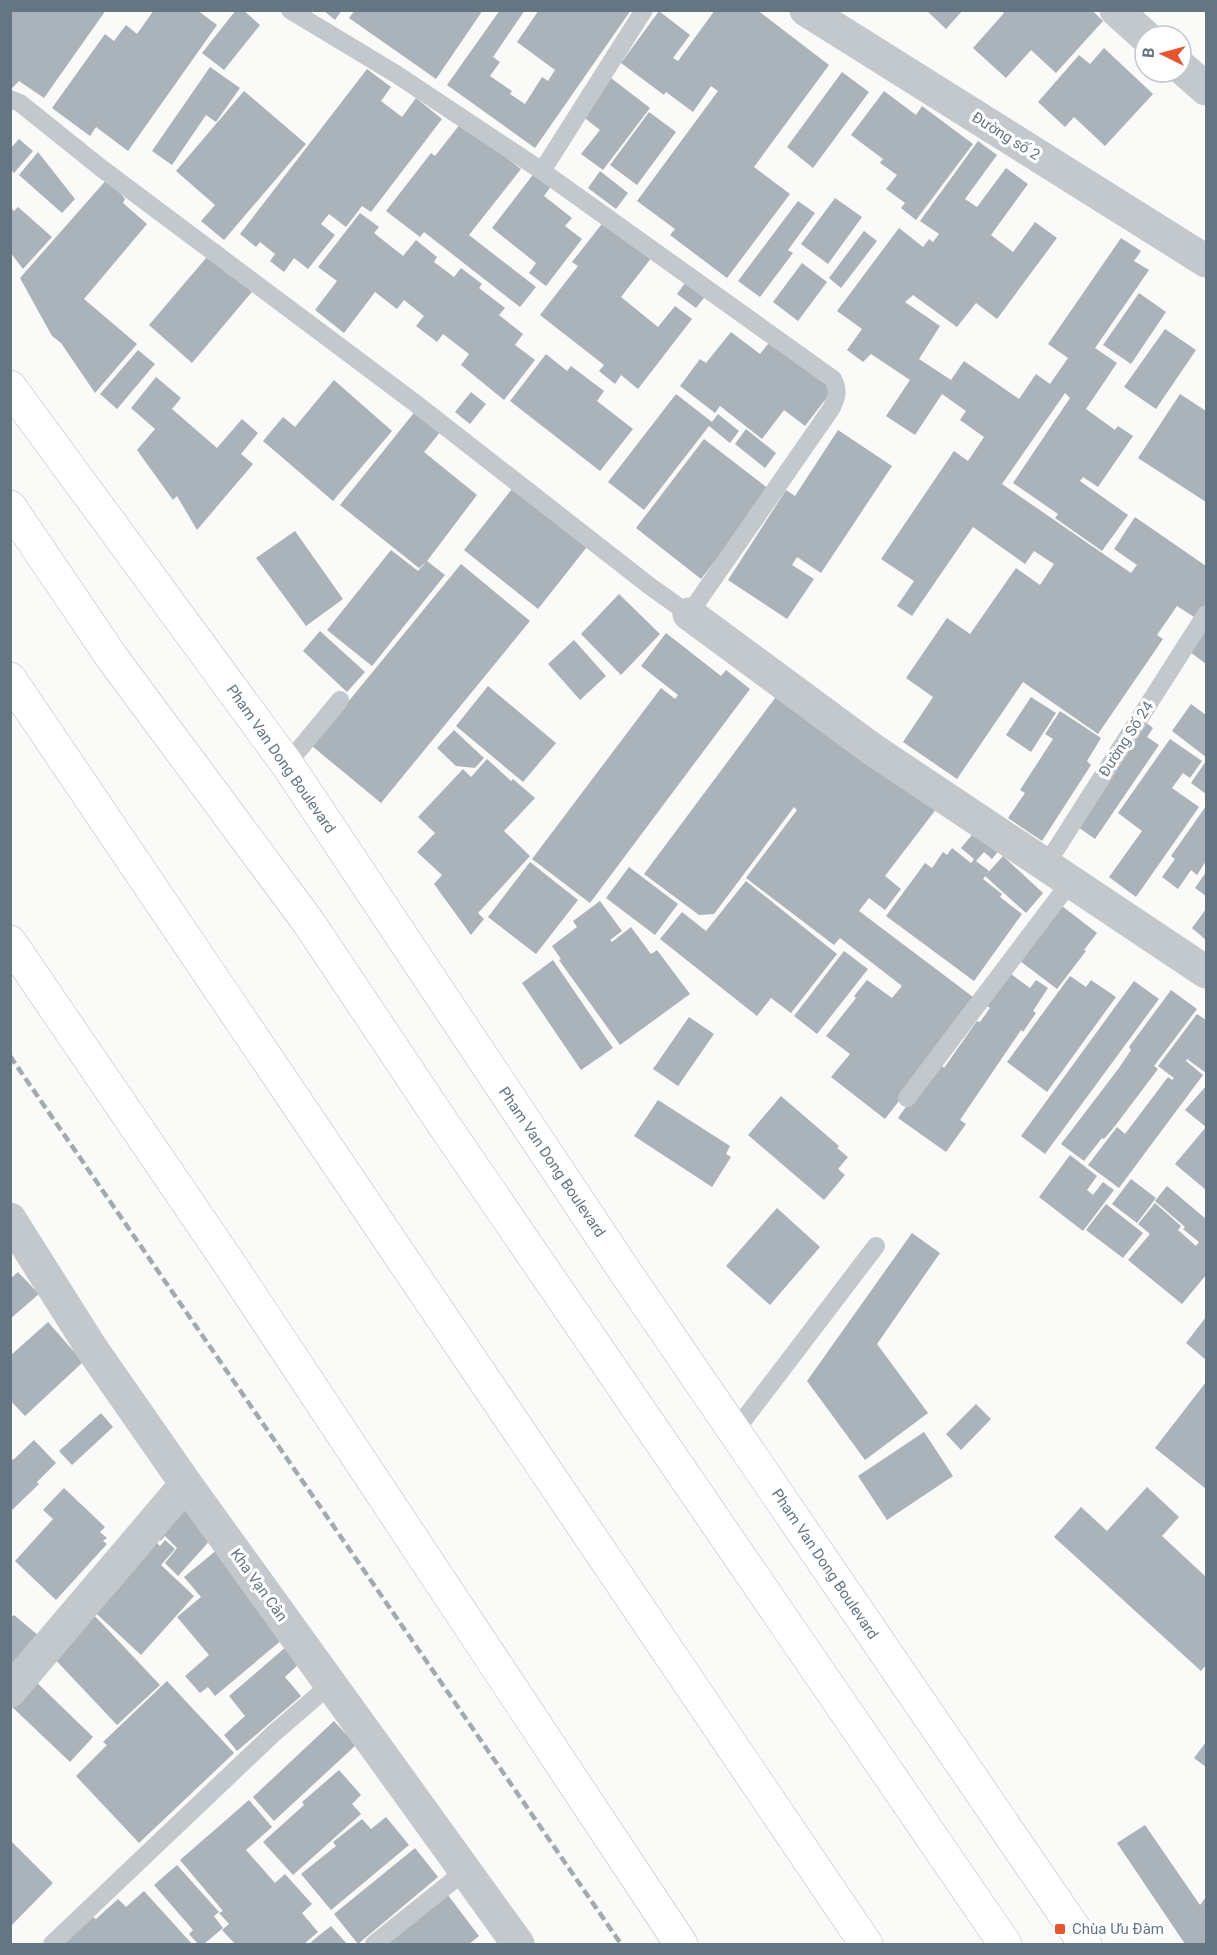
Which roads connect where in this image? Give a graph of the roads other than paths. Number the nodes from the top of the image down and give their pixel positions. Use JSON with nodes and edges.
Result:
{"nodes":[{"id":1,"x":290,"y":10,"type":"edge"},
{"id":2,"x":644,"y":10,"type":"edge"},
{"id":3,"x":806,"y":10,"type":"edge"},
{"id":4,"x":1116,"y":10,"type":"edge"},
{"id":5,"x":1133,"y":25,"type":"edge"},
{"id":6,"x":1193,"y":78,"type":"edge"},
{"id":7,"x":1206,"y":89,"type":"edge"},
{"id":8,"x":10,"y":99,"type":"edge"},
{"id":9,"x":542,"y":171,"type":"junction"},
{"id":10,"x":1206,"y":261,"type":"edge"},
{"id":11,"x":10,"y":387,"type":"edge"},
{"id":12,"x":10,"y":507,"type":"edge"},
{"id":13,"x":689,"y":614,"type":"junction"},
{"id":14,"x":1206,"y":614,"type":"edge"},
{"id":15,"x":10,"y":679,"type":"edge"},
{"id":16,"x":340,"y":700,"type":"dead end"},
{"id":17,"x":286,"y":764,"type":"junction"},
{"id":18,"x":1059,"y":873,"type":"junction"},
{"id":19,"x":10,"y":942,"type":"edge"},
{"id":20,"x":1206,"y":972,"type":"edge"},
{"id":21,"x":907,"y":1098,"type":"dead end"},
{"id":22,"x":10,"y":1219,"type":"edge"},
{"id":23,"x":876,"y":1246,"type":"dead end"},
{"id":24,"x":735,"y":1431,"type":"junction"},
{"id":25,"x":186,"y":1484,"type":"junction"},
{"id":26,"x":331,"y":1684,"type":"junction"},
{"id":27,"x":10,"y":1691,"type":"edge"},
{"id":28,"x":465,"y":1871,"type":"junction"},
{"id":29,"x":52,"y":1944,"type":"edge"},
{"id":30,"x":374,"y":1944,"type":"edge"},
{"id":31,"x":518,"y":1944,"type":"edge"},
{"id":32,"x":681,"y":1944,"type":"edge"},
{"id":33,"x":866,"y":1944,"type":"edge"},
{"id":34,"x":1005,"y":1944,"type":"edge"},
{"id":35,"x":1085,"y":1944,"type":"edge"}],
"edges":[{"from":1,"to":9,"type":"lane"},
{"from":2,"to":9,"type":"lane"},
{"from":3,"to":10,"type":"street","name":"Đường số 2"},
{"from":4,"to":5,"type":"street"},
{"from":6,"to":7,"type":"street"},
{"from":8,"to":13,"type":"lane"},
{"from":9,"to":13,"type":"lane"},
{"from":11,"to":17,"type":"main road","name":"Pham Van Dong Boulevard"},
{"from":12,"to":34,"type":"main road"},
{"from":13,"to":18,"type":"street"},
{"from":14,"to":18,"type":"lane","name":"Đường Số 24"},
{"from":15,"to":33,"type":"main road"},
{"from":16,"to":17,"type":"lane"},
{"from":17,"to":24,"type":"main road","name":"Pham Van Dong Boulevard"},
{"from":18,"to":20,"type":"street"},
{"from":18,"to":21,"type":"lane","name":"Đường Số 24"},
{"from":19,"to":32,"type":"main road"},
{"from":22,"to":25,"type":"street","name":"Kha Vạn Cân"},
{"from":23,"to":24,"type":"lane"},
{"from":24,"to":35,"type":"main road","name":"Pham Van Dong Boulevard"},
{"from":25,"to":26,"type":"street","name":"Kha Vạn Cân"},
{"from":25,"to":27,"type":"street"},
{"from":26,"to":28,"type":"street","name":"Kha Vạn Cân"},
{"from":26,"to":29,"type":"lane"},
{"from":28,"to":30,"type":"lane"},
{"from":28,"to":31,"type":"street","name":"Kha Vạn Cân"}]}
